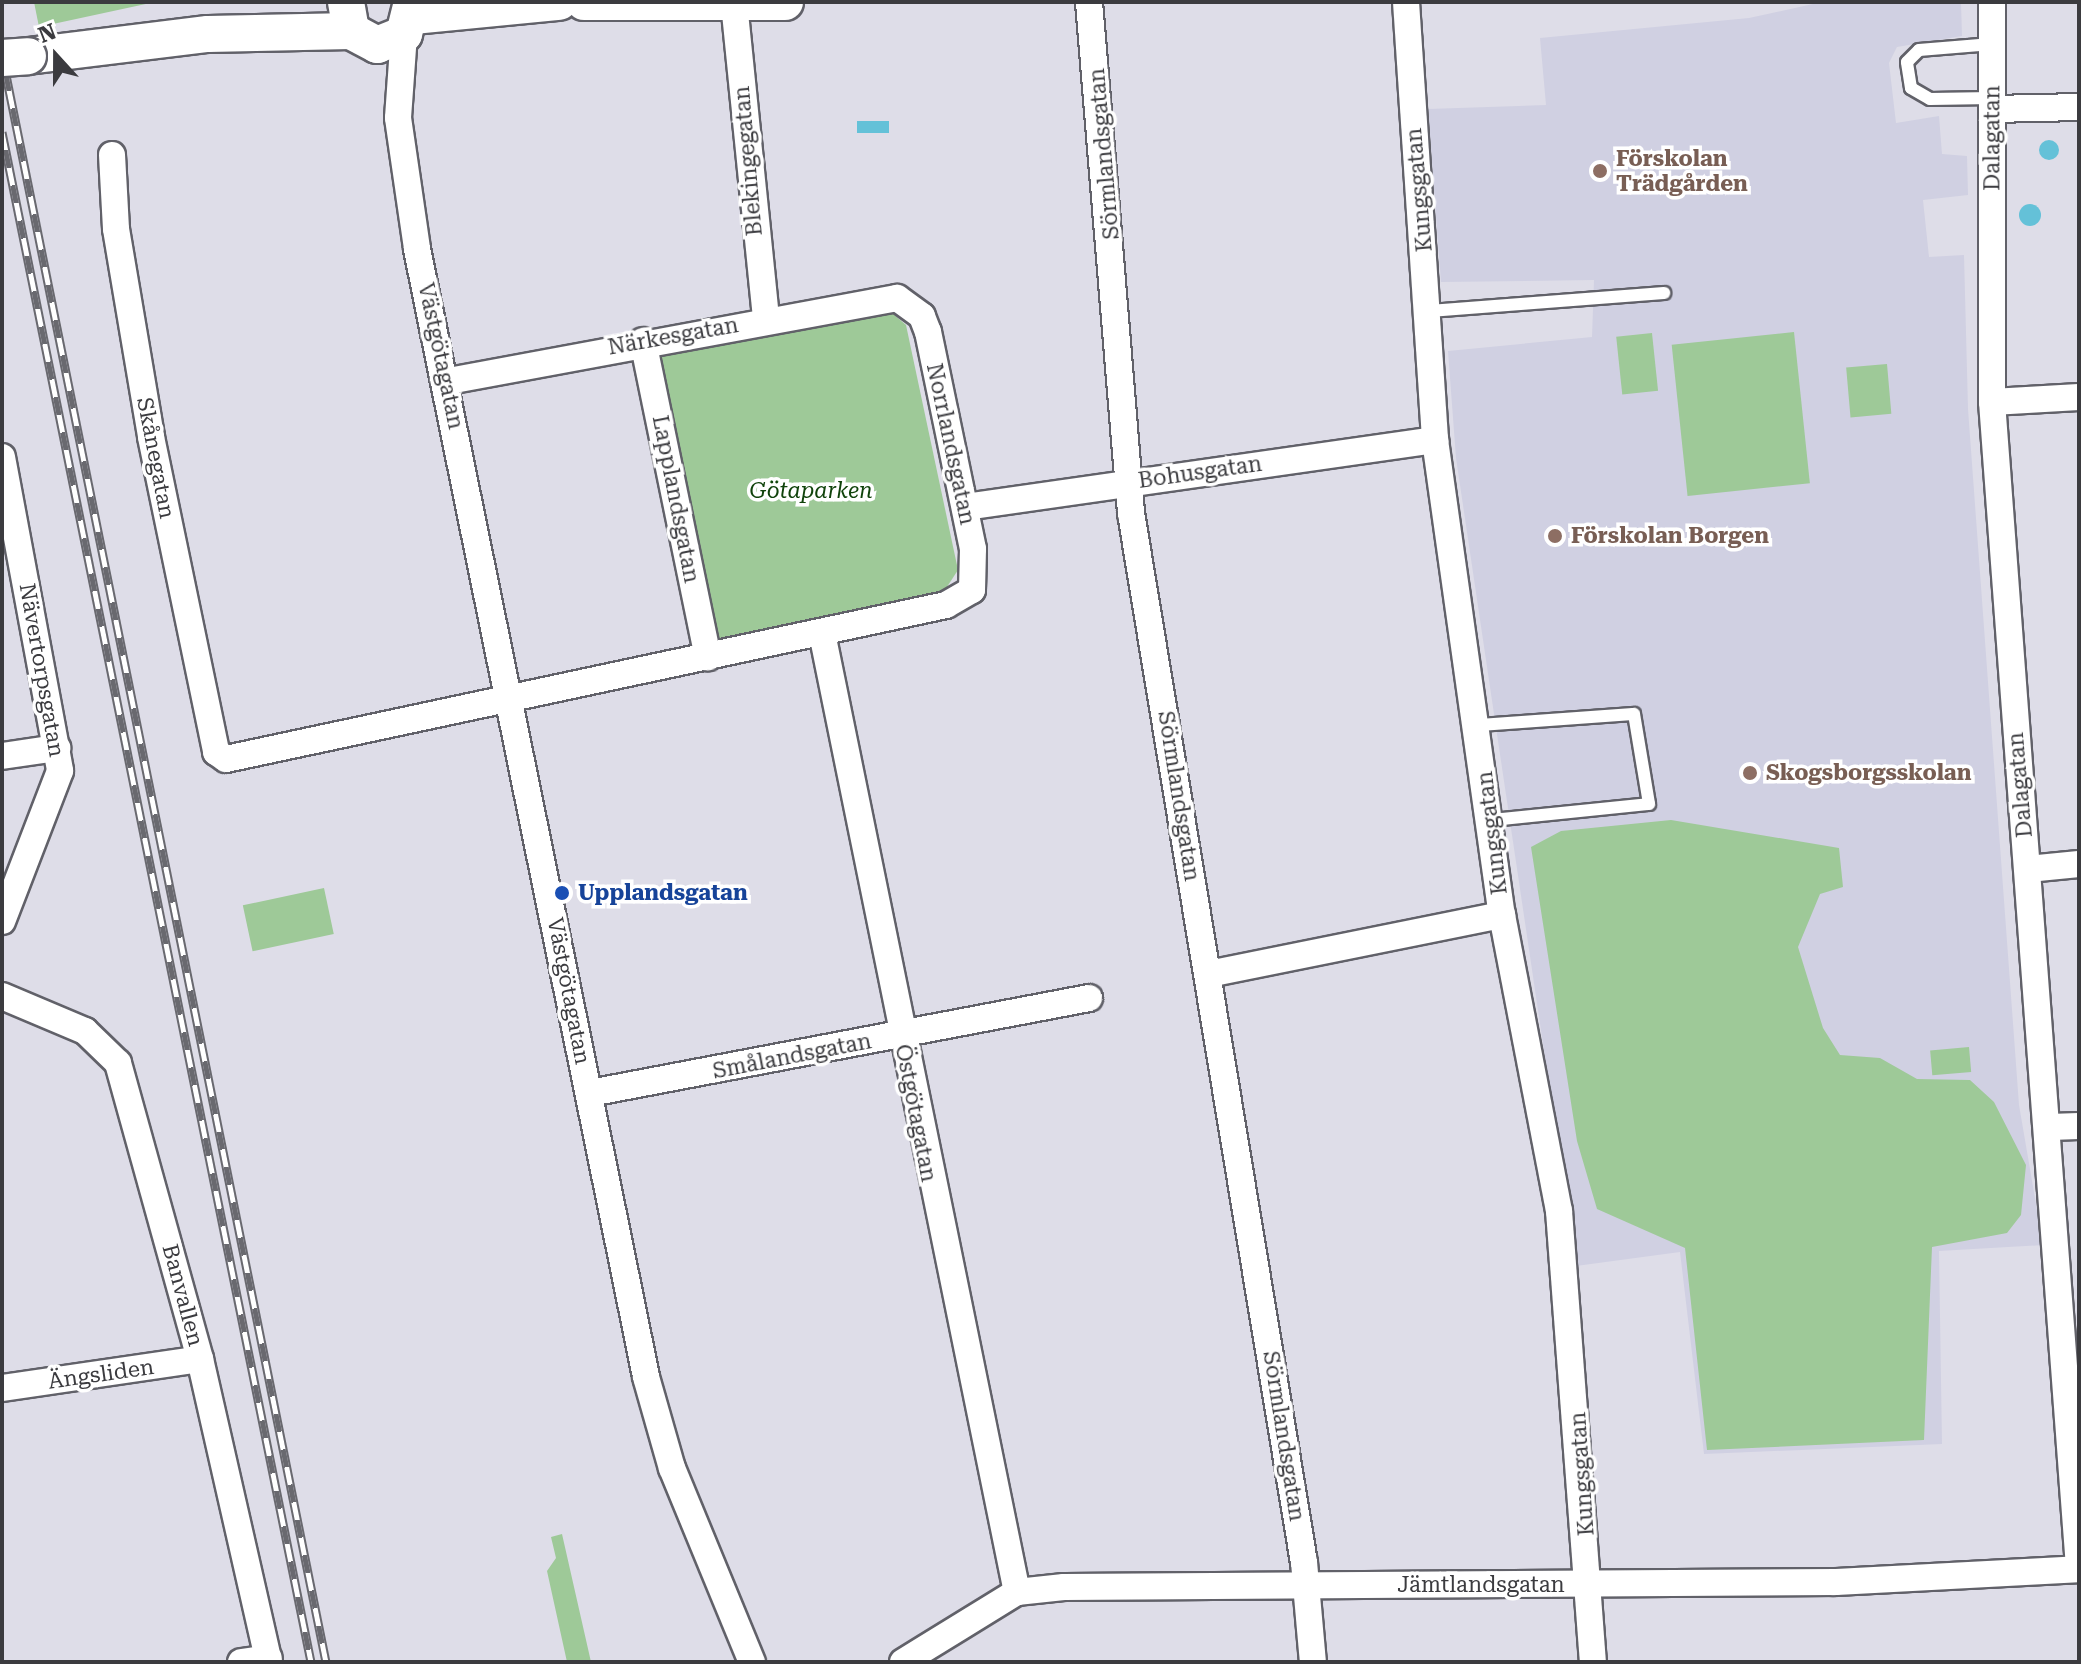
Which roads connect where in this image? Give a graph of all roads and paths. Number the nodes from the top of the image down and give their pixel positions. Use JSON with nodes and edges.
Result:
{"nodes":[{"id":1,"x":554,"y":2,"type":"edge"},
{"id":2,"x":584,"y":2,"type":"edge"},
{"id":3,"x":785,"y":2,"type":"edge"},
{"id":4,"x":1089,"y":2,"type":"edge"},
{"id":5,"x":1406,"y":2,"type":"edge"},
{"id":6,"x":1992,"y":2,"type":"edge"},
{"id":7,"x":734,"y":3,"type":"edge"},
{"id":8,"x":377,"y":19,"type":"edge"},
{"id":9,"x":1992,"y":44,"type":"junction"},
{"id":10,"x":15,"y":57,"type":"edge"},
{"id":11,"x":1992,"y":103,"type":"junction"},
{"id":12,"x":2079,"y":107,"type":"edge"},
{"id":13,"x":112,"y":155,"type":"dead end"},
{"id":14,"x":1664,"y":293,"type":"dead end"},
{"id":15,"x":900,"y":299,"type":"joint"},
{"id":16,"x":1429,"y":311,"type":"junction"},
{"id":17,"x":766,"y":318,"type":"junction"},
{"id":18,"x":643,"y":341,"type":"junction"},
{"id":19,"x":447,"y":381,"type":"junction"},
{"id":20,"x":2079,"y":397,"type":"edge"},
{"id":21,"x":1992,"y":402,"type":"junction"},
{"id":22,"x":1435,"y":440,"type":"junction"},
{"id":23,"x":2,"y":457,"type":"edge"},
{"id":24,"x":1130,"y":482,"type":"junction"},
{"id":25,"x":965,"y":507,"type":"junction"},
{"id":26,"x":822,"y":633,"type":"junction"},
{"id":27,"x":708,"y":657,"type":"junction"},
{"id":28,"x":512,"y":702,"type":"junction"},
{"id":29,"x":1479,"y":725,"type":"junction"},
{"id":30,"x":57,"y":748,"type":"junction"},
{"id":31,"x":2,"y":756,"type":"edge"},
{"id":32,"x":1491,"y":820,"type":"junction"},
{"id":33,"x":2079,"y":864,"type":"edge"},
{"id":34,"x":2028,"y":869,"type":"junction"},
{"id":35,"x":1502,"y":915,"type":"junction"},
{"id":36,"x":2,"y":921,"type":"edge"},
{"id":37,"x":1209,"y":974,"type":"junction"},
{"id":38,"x":2,"y":996,"type":"edge"},
{"id":39,"x":1089,"y":998,"type":"dead end"},
{"id":40,"x":901,"y":1034,"type":"junction"},
{"id":41,"x":590,"y":1093,"type":"junction"},
{"id":42,"x":2079,"y":1126,"type":"edge"},
{"id":43,"x":2050,"y":1127,"type":"junction"},
{"id":44,"x":200,"y":1359,"type":"junction"},
{"id":45,"x":2,"y":1388,"type":"edge"},
{"id":46,"x":2079,"y":1568,"type":"edge"},
{"id":47,"x":1589,"y":1584,"type":"junction"},
{"id":48,"x":1307,"y":1586,"type":"junction"},
{"id":49,"x":1017,"y":1592,"type":"junction"},
{"id":50,"x":269,"y":1660,"type":"edge"},
{"id":51,"x":241,"y":1662,"type":"edge"},
{"id":52,"x":752,"y":1662,"type":"edge"},
{"id":53,"x":903,"y":1662,"type":"edge"},
{"id":54,"x":1313,"y":1662,"type":"edge"},
{"id":55,"x":1593,"y":1662,"type":"edge"}],
"edges":[{"from":1,"to":8,"type":"main road"},
{"from":2,"to":7,"type":"main road"},
{"from":3,"to":7,"type":"main road"},
{"from":4,"to":24,"type":"street","name":"Sörmlandsgatan"},
{"from":5,"to":16,"type":"street","name":"Kungsgatan"},
{"from":6,"to":9,"type":"street","name":"Dalagatan"},
{"from":7,"to":17,"type":"street","name":"Blekingegatan"},
{"from":8,"to":10,"type":"main road"},
{"from":8,"to":19,"type":"street","name":"Västgötagatan"},
{"from":9,"to":11,"type":"street","name":"Dalagatan"},
{"from":9,"to":11,"type":"lane"},
{"from":11,"to":12,"type":"street"},
{"from":11,"to":21,"type":"street","name":"Dalagatan"},
{"from":13,"to":28,"type":"street","name":"Skånegatan"},
{"from":14,"to":16,"type":"lane"},
{"from":15,"to":17,"type":"street","name":"Närkesgatan"},
{"from":15,"to":25,"type":"street","name":"Norrlandsgatan"},
{"from":16,"to":22,"type":"street","name":"Kungsgatan"},
{"from":17,"to":18,"type":"street","name":"Närkesgatan"},
{"from":18,"to":19,"type":"street","name":"Närkesgatan"},
{"from":18,"to":27,"type":"street","name":"Lapplandsgatan"},
{"from":19,"to":28,"type":"street","name":"Västgötagatan"},
{"from":20,"to":21,"type":"street"},
{"from":21,"to":34,"type":"street","name":"Dalagatan"},
{"from":22,"to":24,"type":"street","name":"Bohusgatan"},
{"from":22,"to":29,"type":"street","name":"Kungsgatan"},
{"from":23,"to":30,"type":"street","name":"Nävertorpsgatan"},
{"from":24,"to":25,"type":"street","name":"Bohusgatan"},
{"from":24,"to":37,"type":"street","name":"Sörmlandsgatan"},
{"from":25,"to":26,"type":"street","name":"Norrlandsgatan"},
{"from":26,"to":27,"type":"street"},
{"from":26,"to":40,"type":"street","name":"Östgötagatan"},
{"from":27,"to":28,"type":"street"},
{"from":28,"to":41,"type":"street","name":"Västgötagatan"},
{"from":29,"to":32,"type":"street","name":"Kungsgatan"},
{"from":29,"to":32,"type":"lane"},
{"from":30,"to":31,"type":"street"},
{"from":30,"to":36,"type":"street","name":"Nävertorpsgatan"},
{"from":32,"to":35,"type":"street","name":"Kungsgatan"},
{"from":33,"to":34,"type":"street"},
{"from":34,"to":43,"type":"street","name":"Dalagatan"},
{"from":35,"to":37,"type":"street"},
{"from":35,"to":47,"type":"street","name":"Kungsgatan"},
{"from":37,"to":48,"type":"street","name":"Sörmlandsgatan"},
{"from":38,"to":44,"type":"street","name":"Banvallen"},
{"from":39,"to":40,"type":"street","name":"Smålandsgatan"},
{"from":40,"to":41,"type":"street","name":"Smålandsgatan"},
{"from":40,"to":49,"type":"street","name":"Östgötagatan"},
{"from":41,"to":52,"type":"street","name":"Västgötagatan"},
{"from":42,"to":43,"type":"street"},
{"from":43,"to":46,"type":"street","name":"Dalagatan"},
{"from":44,"to":45,"type":"street","name":"Ängsliden"},
{"from":44,"to":50,"type":"street","name":"Banvallen"},
{"from":46,"to":47,"type":"street","name":"Jämtlandsgatan"},
{"from":47,"to":48,"type":"street","name":"Jämtlandsgatan"},
{"from":47,"to":55,"type":"street","name":"Kungsgatan"},
{"from":48,"to":49,"type":"street","name":"Jämtlandsgatan"},
{"from":48,"to":54,"type":"street","name":"Sörmlandsgatan"},
{"from":49,"to":53,"type":"street"},
{"from":50,"to":51,"type":"street"}]}
